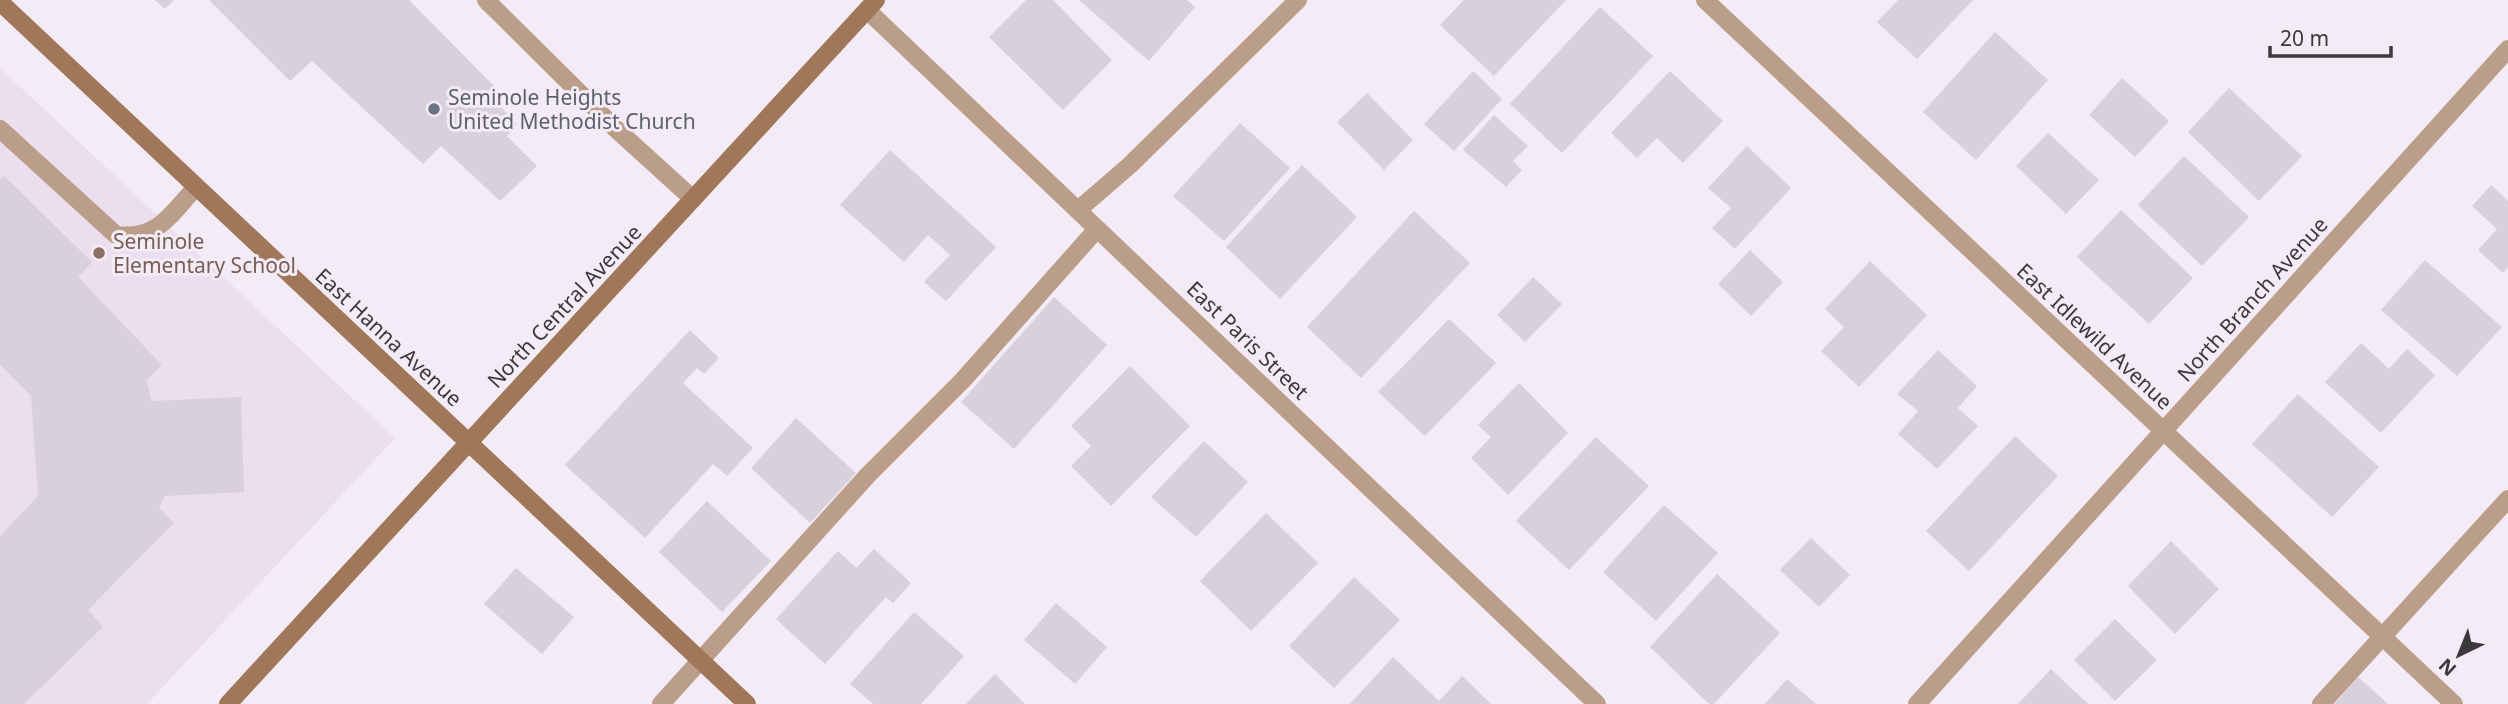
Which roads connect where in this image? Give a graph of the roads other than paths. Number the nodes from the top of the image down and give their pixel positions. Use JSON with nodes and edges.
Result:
{"nodes":[{"id":1,"x":486,"y":0,"type":"edge"},
{"id":2,"x":1298,"y":0,"type":"edge"},
{"id":3,"x":1705,"y":0,"type":"edge"},
{"id":4,"x":0,"y":2,"type":"edge"},
{"id":5,"x":872,"y":5,"type":"edge"},
{"id":6,"x":2508,"y":49,"type":"edge"},
{"id":7,"x":0,"y":129,"type":"edge"},
{"id":8,"x":196,"y":187,"type":"junction"},
{"id":9,"x":693,"y":199,"type":"junction"},
{"id":10,"x":1078,"y":210,"type":"junction"},
{"id":11,"x":1097,"y":229,"type":"junction"},
{"id":12,"x":2163,"y":431,"type":"junction"},
{"id":13,"x":469,"y":444,"type":"junction"},
{"id":14,"x":2508,"y":499,"type":"edge"},
{"id":15,"x":2383,"y":637,"type":"junction"},
{"id":16,"x":701,"y":660,"type":"junction"},
{"id":17,"x":228,"y":704,"type":"edge"},
{"id":18,"x":661,"y":704,"type":"edge"},
{"id":19,"x":747,"y":704,"type":"edge"},
{"id":20,"x":1597,"y":704,"type":"edge"},
{"id":21,"x":1917,"y":704,"type":"edge"},
{"id":22,"x":2321,"y":704,"type":"edge"},
{"id":23,"x":2454,"y":704,"type":"edge"}],
"edges":[{"from":1,"to":9,"type":"street"},
{"from":2,"to":10,"type":"street"},
{"from":3,"to":12,"type":"street","name":"East Idlewild Avenue"},
{"from":4,"to":8,"type":"street","name":"East Hanna Avenue"},
{"from":5,"to":9,"type":"street","name":"North Central Avenue"},
{"from":5,"to":10,"type":"street","name":"East Paris Street"},
{"from":6,"to":12,"type":"street","name":"North Branch Avenue"},
{"from":7,"to":8,"type":"street"},
{"from":8,"to":13,"type":"street","name":"East Hanna Avenue"},
{"from":9,"to":13,"type":"street","name":"North Central Avenue"},
{"from":10,"to":11,"type":"street","name":"East Paris Street"},
{"from":11,"to":16,"type":"street"},
{"from":11,"to":20,"type":"street","name":"East Paris Street"},
{"from":12,"to":15,"type":"street","name":"East Idlewild Avenue"},
{"from":12,"to":21,"type":"street","name":"North Branch Avenue"},
{"from":13,"to":16,"type":"street","name":"East Hanna Avenue"},
{"from":13,"to":17,"type":"street","name":"North Central Avenue"},
{"from":14,"to":15,"type":"street"},
{"from":15,"to":22,"type":"street"},
{"from":15,"to":23,"type":"street","name":"East Idlewild Avenue"},
{"from":16,"to":18,"type":"street"},
{"from":16,"to":19,"type":"street","name":"East Hanna Avenue"}]}
